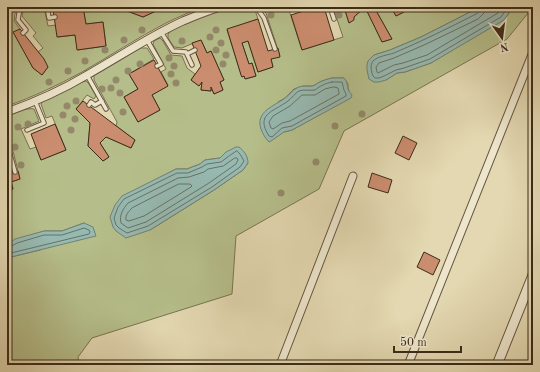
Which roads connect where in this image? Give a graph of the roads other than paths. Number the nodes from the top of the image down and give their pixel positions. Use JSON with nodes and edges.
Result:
{"nodes":[{"id":1,"x":20,"y":7,"type":"edge"},
{"id":2,"x":47,"y":7,"type":"edge"},
{"id":3,"x":220,"y":7,"type":"edge"},
{"id":4,"x":258,"y":7,"type":"edge"},
{"id":5,"x":298,"y":7,"type":"edge"},
{"id":6,"x":330,"y":7,"type":"edge"},
{"id":7,"x":293,"y":9,"type":"dead end"},
{"id":8,"x":55,"y":17,"type":"dead end"},
{"id":9,"x":334,"y":19,"type":"dead end"},
{"id":10,"x":161,"y":32,"type":"junction"},
{"id":11,"x":23,"y":33,"type":"dead end"},
{"id":12,"x":147,"y":40,"type":"junction"},
{"id":13,"x":275,"y":49,"type":"dead end"},
{"id":14,"x":195,"y":50,"type":"dead end"},
{"id":15,"x":533,"y":52,"type":"edge"},
{"id":16,"x":187,"y":54,"type":"junction"},
{"id":17,"x":192,"y":65,"type":"dead end"},
{"id":18,"x":158,"y":66,"type":"dead end"},
{"id":19,"x":87,"y":75,"type":"junction"},
{"id":20,"x":35,"y":101,"type":"junction"},
{"id":21,"x":102,"y":102,"type":"junction"},
{"id":22,"x":89,"y":105,"type":"dead end"},
{"id":23,"x":106,"y":109,"type":"dead end"},
{"id":24,"x":7,"y":112,"type":"edge"},
{"id":25,"x":27,"y":130,"type":"dead end"},
{"id":26,"x":7,"y":144,"type":"edge"},
{"id":27,"x":15,"y":172,"type":"dead end"},
{"id":28,"x":353,"y":176,"type":"dead end"},
{"id":29,"x":533,"y":275,"type":"edge"},
{"id":30,"x":280,"y":365,"type":"edge"},
{"id":31,"x":408,"y":365,"type":"edge"},
{"id":32,"x":497,"y":365,"type":"edge"}],
"edges":[{"from":1,"to":11,"type":"lane"},
{"from":2,"to":8,"type":"lane"},
{"from":3,"to":10,"type":"street"},
{"from":4,"to":13,"type":"lane"},
{"from":5,"to":7,"type":"lane"},
{"from":6,"to":9,"type":"lane"},
{"from":10,"to":12,"type":"street"},
{"from":10,"to":16,"type":"lane"},
{"from":12,"to":18,"type":"lane"},
{"from":12,"to":19,"type":"street"},
{"from":14,"to":16,"type":"lane"},
{"from":15,"to":31,"type":"street"},
{"from":16,"to":17,"type":"lane"},
{"from":19,"to":20,"type":"street"},
{"from":19,"to":21,"type":"lane"},
{"from":20,"to":24,"type":"street"},
{"from":20,"to":25,"type":"lane"},
{"from":21,"to":22,"type":"lane"},
{"from":21,"to":23,"type":"lane"},
{"from":26,"to":27,"type":"lane"},
{"from":28,"to":30,"type":"street"},
{"from":29,"to":32,"type":"street"}]}
